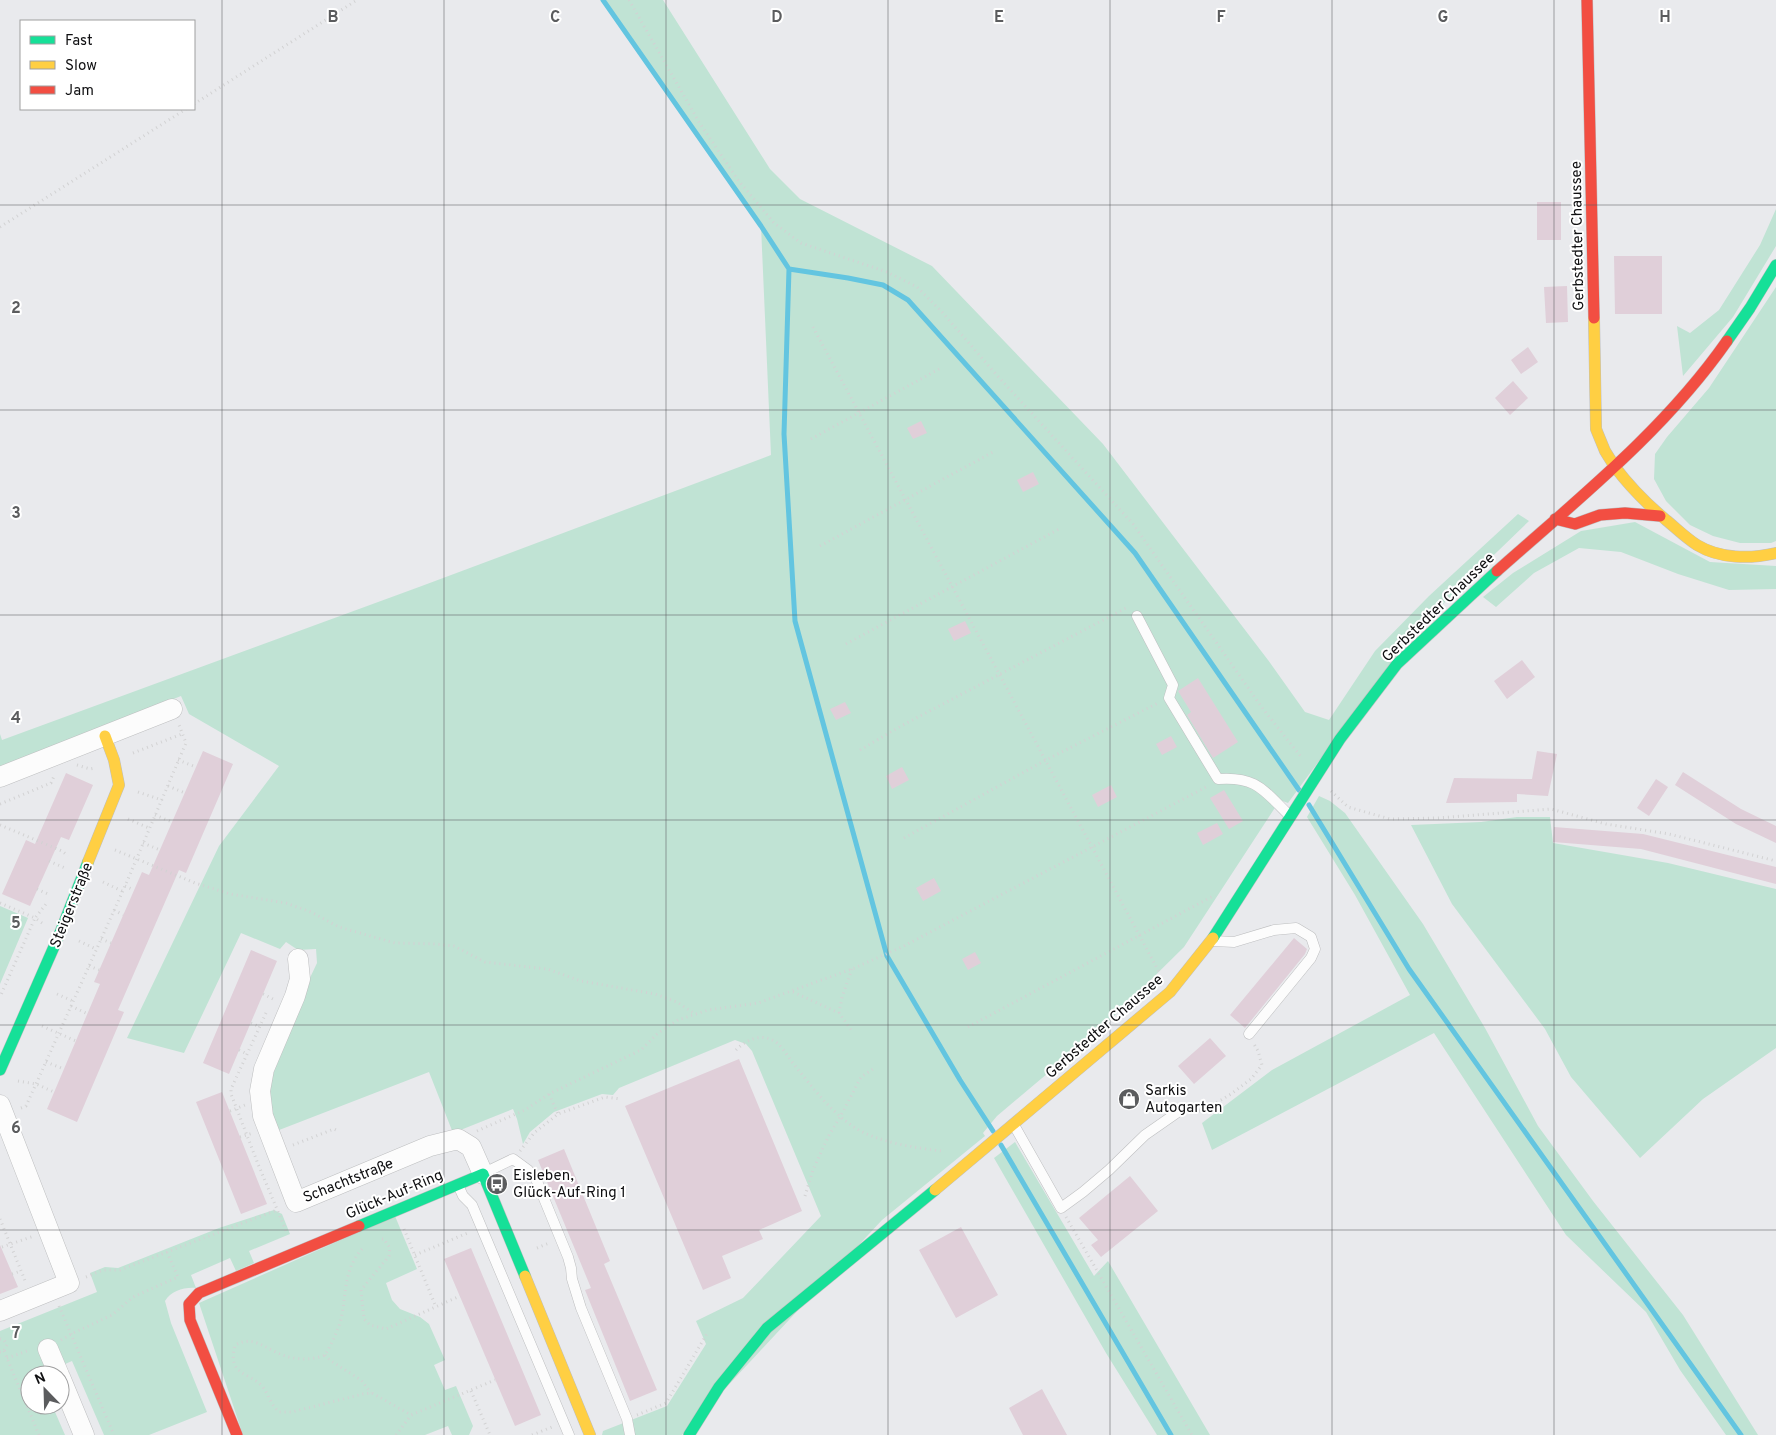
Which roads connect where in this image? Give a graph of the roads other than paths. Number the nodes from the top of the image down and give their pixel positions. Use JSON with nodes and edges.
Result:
{"nodes":[{"id":1,"x":1587,"y":0,"type":"edge"},
{"id":2,"x":1776,"y":265,"type":"edge"},
{"id":3,"x":1615,"y":467,"type":"junction"},
{"id":4,"x":1660,"y":516,"type":"junction"},
{"id":5,"x":1555,"y":519,"type":"junction"},
{"id":6,"x":1776,"y":553,"type":"edge"},
{"id":7,"x":1137,"y":616,"type":"road end"},
{"id":8,"x":172,"y":709,"type":"road end"},
{"id":9,"x":105,"y":736,"type":"junction"},
{"id":10,"x":0,"y":777,"type":"edge"},
{"id":11,"x":1291,"y":816,"type":"junction"},
{"id":12,"x":1211,"y":940,"type":"junction"},
{"id":13,"x":298,"y":959,"type":"dead end"},
{"id":14,"x":1249,"y":1034,"type":"road end"},
{"id":15,"x":0,"y":1070,"type":"edge"},
{"id":16,"x":2,"y":1111,"type":"edge"},
{"id":17,"x":1178,"y":1112,"type":"road end"},
{"id":18,"x":1009,"y":1128,"type":"junction"},
{"id":19,"x":483,"y":1174,"type":"junction"},
{"id":20,"x":457,"y":1184,"type":"junction"},
{"id":21,"x":0,"y":1311,"type":"edge"},
{"id":22,"x":48,"y":1349,"type":"road end"},
{"id":23,"x":55,"y":1365,"type":"edge"},
{"id":24,"x":70,"y":1401,"type":"edge"},
{"id":25,"x":84,"y":1435,"type":"edge"},
{"id":26,"x":237,"y":1435,"type":"edge"},
{"id":27,"x":569,"y":1435,"type":"edge"},
{"id":28,"x":590,"y":1435,"type":"edge"},
{"id":29,"x":630,"y":1435,"type":"edge"},
{"id":30,"x":689,"y":1435,"type":"edge"}],
"edges":[{"from":1,"to":3,"type":"main road","name":"Gerbstedter Chaussee"},
{"from":2,"to":3,"type":"main road","name":"Gerbstedter Chaussee"},
{"from":3,"to":4,"type":"main road"},
{"from":3,"to":5,"type":"main road","name":"Gerbstedter Chaussee"},
{"from":4,"to":5,"type":"main road"},
{"from":4,"to":6,"type":"main road"},
{"from":5,"to":11,"type":"main road","name":"Gerbstedter Chaussee"},
{"from":7,"to":11,"type":"lane"},
{"from":8,"to":9,"type":"street"},
{"from":9,"to":10,"type":"street"},
{"from":9,"to":15,"type":"main road","name":"Steigerstraße"},
{"from":11,"to":12,"type":"main road","name":"Gerbstedter Chaussee"},
{"from":12,"to":14,"type":"lane"},
{"from":12,"to":18,"type":"main road","name":"Gerbstedter Chaussee"},
{"from":13,"to":19,"type":"street","name":"Schachtstraße"},
{"from":16,"to":21,"type":"street"},
{"from":17,"to":18,"type":"lane"},
{"from":18,"to":30,"type":"main road","name":"Gerbstedter Chaussee"},
{"from":19,"to":20,"type":"main road","name":"Glück-Auf-Ring"},
{"from":19,"to":28,"type":"main road"},
{"from":19,"to":29,"type":"lane"},
{"from":20,"to":26,"type":"main road","name":"Glück-Auf-Ring"},
{"from":20,"to":27,"type":"lane"},
{"from":22,"to":23,"type":"street"},
{"from":24,"to":25,"type":"street"}]}
